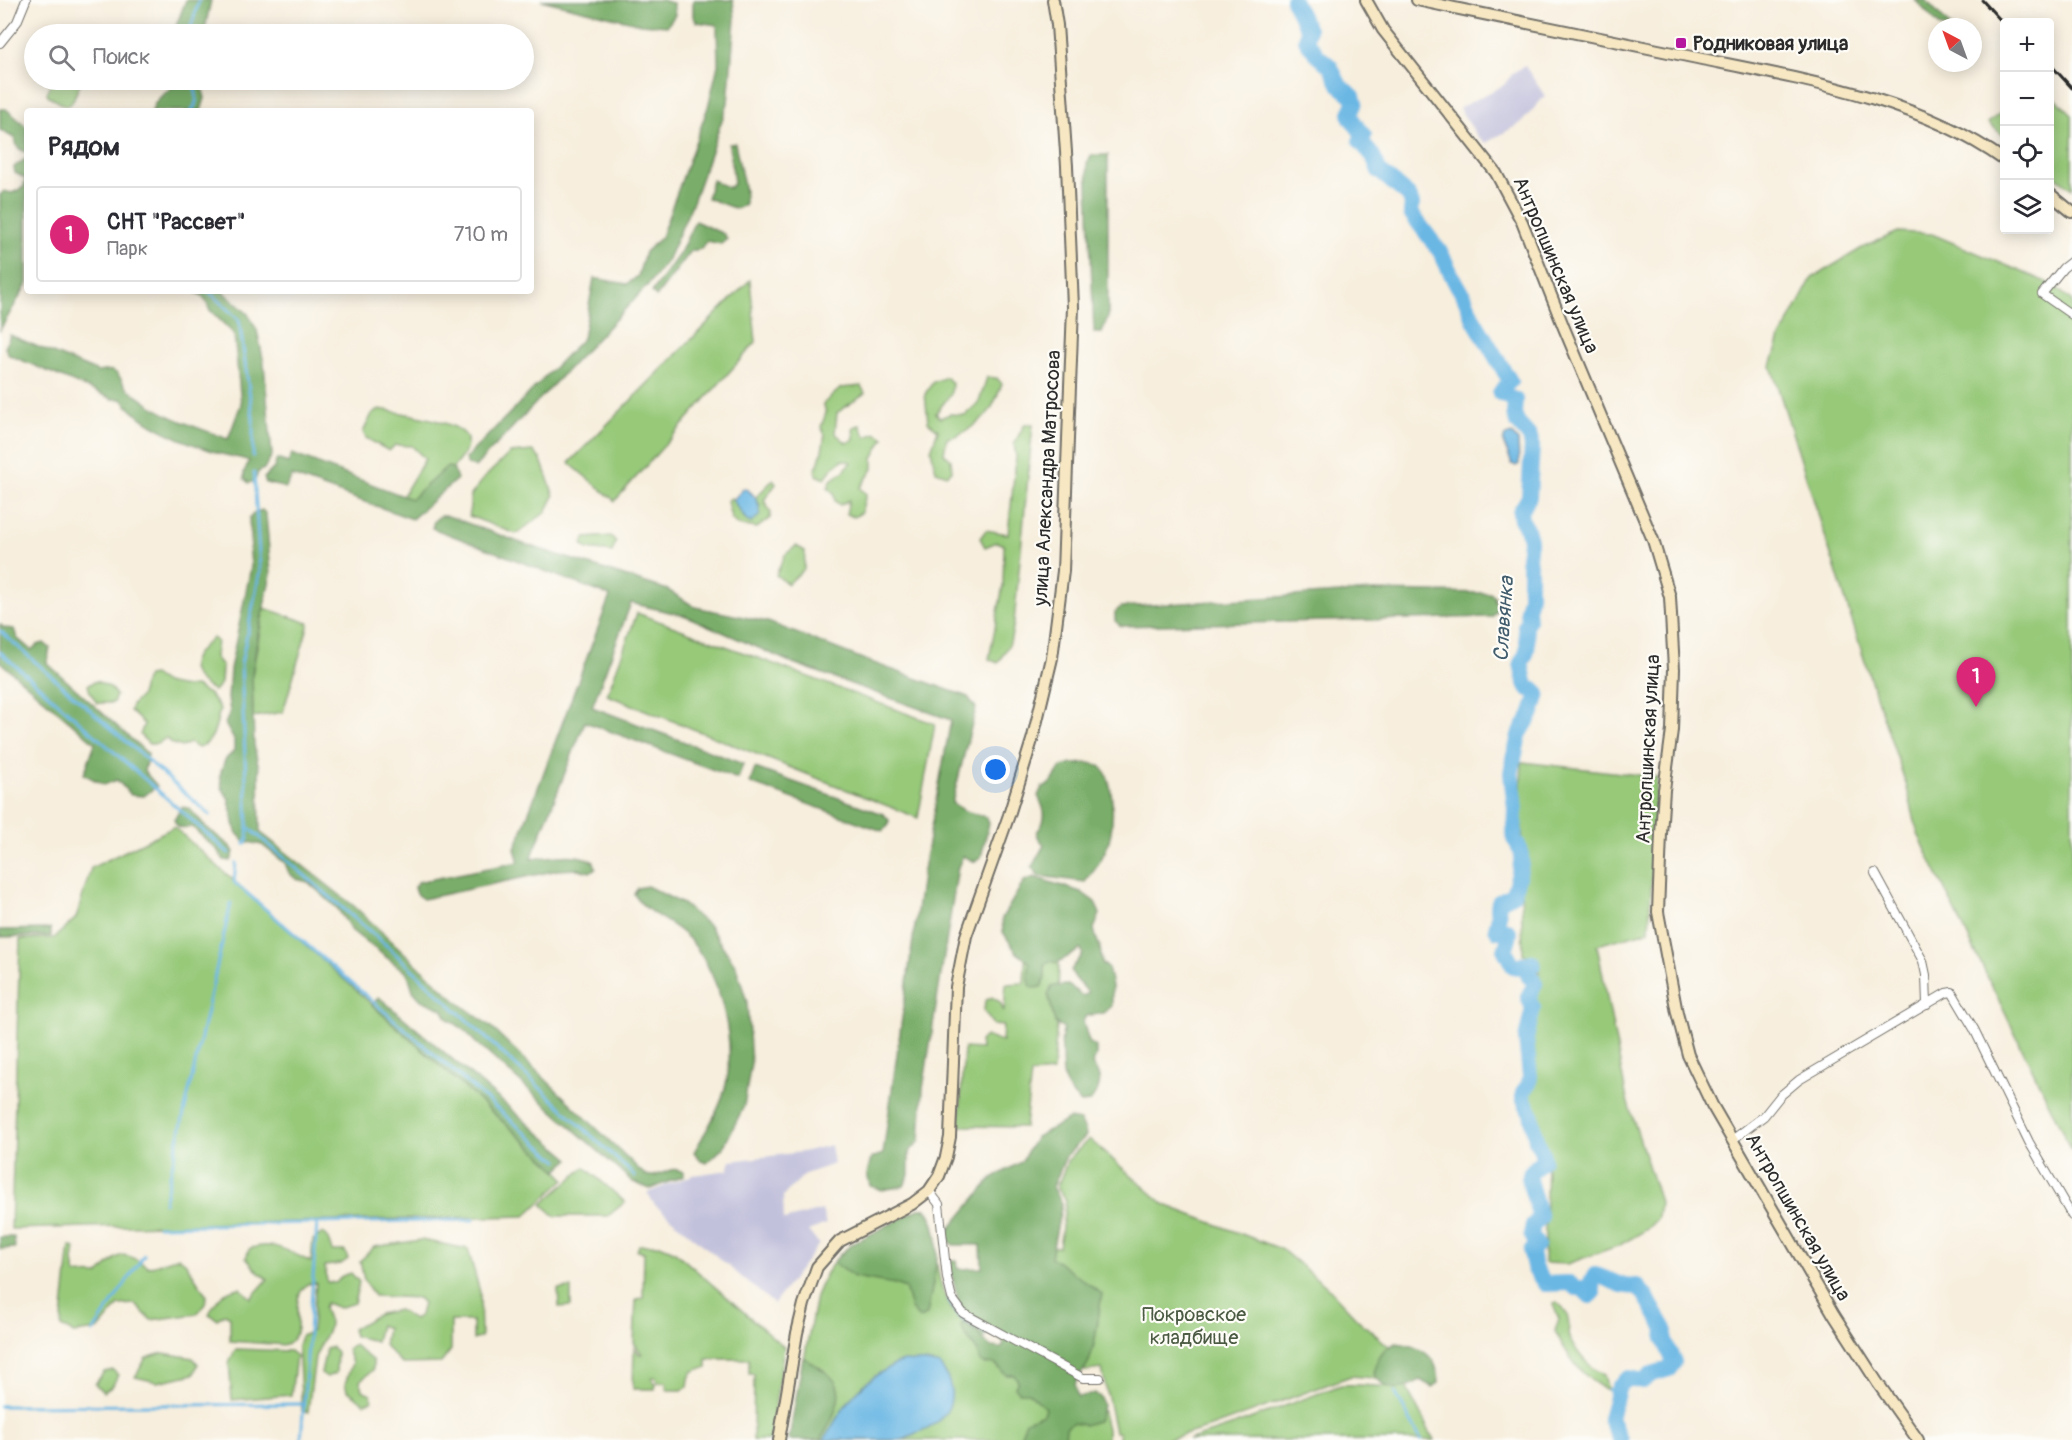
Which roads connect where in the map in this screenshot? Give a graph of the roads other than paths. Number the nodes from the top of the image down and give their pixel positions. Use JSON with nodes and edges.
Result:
{"nodes":[{"id":1,"x":26,"y":0,"type":"edge"},
{"id":2,"x":1053,"y":0,"type":"edge"},
{"id":3,"x":1366,"y":0,"type":"edge"},
{"id":4,"x":1417,"y":0,"type":"edge"},
{"id":5,"x":0,"y":43,"type":"edge"},
{"id":6,"x":2000,"y":158,"type":"edge"},
{"id":7,"x":2054,"y":198,"type":"edge"},
{"id":8,"x":2072,"y":212,"type":"edge"},
{"id":9,"x":2072,"y":261,"type":"edge"},
{"id":10,"x":2072,"y":315,"type":"edge"},
{"id":11,"x":1875,"y":873,"type":"dead end"},
{"id":12,"x":1927,"y":1005,"type":"junction"},
{"id":13,"x":1732,"y":1140,"type":"junction"},
{"id":14,"x":929,"y":1191,"type":"junction"},
{"id":15,"x":2072,"y":1216,"type":"edge"},
{"id":16,"x":1100,"y":1378,"type":"dead end"},
{"id":17,"x":779,"y":1440,"type":"edge"},
{"id":18,"x":1918,"y":1440,"type":"edge"}],
"edges":[{"from":1,"to":5,"type":"street"},
{"from":2,"to":14,"type":"street","name":"улица Александра Матросова"},
{"from":3,"to":13,"type":"street","name":"Антропшинская улица"},
{"from":4,"to":6,"type":"street"},
{"from":7,"to":8,"type":"street"},
{"from":9,"to":10,"type":"street"},
{"from":11,"to":12,"type":"street"},
{"from":12,"to":13,"type":"street"},
{"from":12,"to":15,"type":"street"},
{"from":13,"to":18,"type":"street","name":"Антропшинская улица"},
{"from":14,"to":16,"type":"street"},
{"from":14,"to":17,"type":"street"}]}
